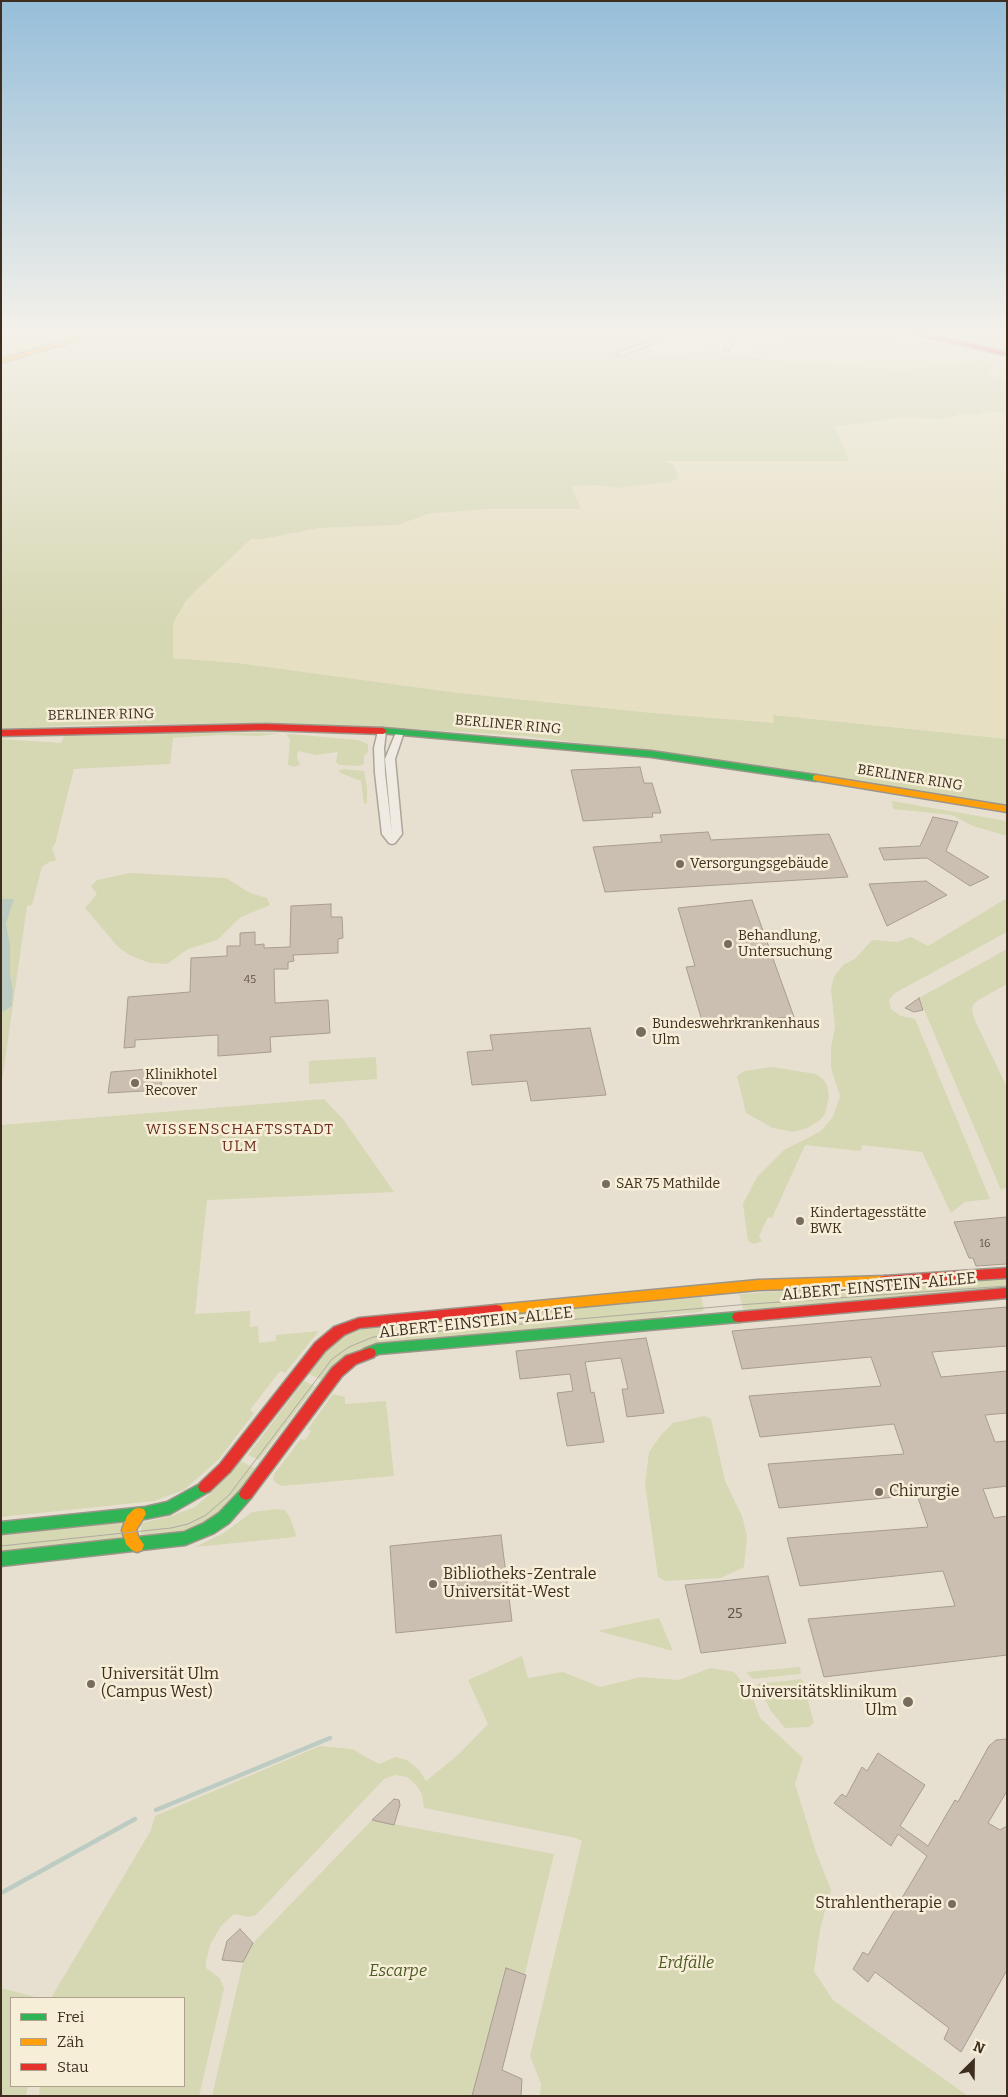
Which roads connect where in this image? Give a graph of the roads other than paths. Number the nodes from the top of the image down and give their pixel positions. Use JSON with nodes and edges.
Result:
{"nodes":[{"id":1,"x":352,"y":730,"type":"junction"},
{"id":2,"x":382,"y":731,"type":"junction"},
{"id":3,"x":400,"y":732,"type":"junction"},
{"id":4,"x":1,"y":733,"type":"edge"},
{"id":5,"x":379,"y":745,"type":"junction"},
{"id":6,"x":1007,"y":809,"type":"edge"},
{"id":7,"x":1007,"y":1273,"type":"edge"},
{"id":8,"x":1007,"y":1293,"type":"edge"},
{"id":9,"x":139,"y":1514,"type":"junction"},
{"id":10,"x":1,"y":1528,"type":"edge"},
{"id":11,"x":137,"y":1545,"type":"junction"},
{"id":12,"x":1,"y":1559,"type":"edge"}],
"edges":[{"from":1,"to":2,"type":"street","name":"BERLINER RING"},
{"from":1,"to":4,"type":"street","name":"BERLINER RING"},
{"from":1,"to":5,"type":"street"},
{"from":2,"to":3,"type":"street","name":"BERLINER RING"},
{"from":2,"to":5,"type":"street"},
{"from":3,"to":5,"type":"street"},
{"from":3,"to":6,"type":"street","name":"BERLINER RING"},
{"from":7,"to":9,"type":"street","name":"ALBERT-EINSTEIN-ALLEE"},
{"from":8,"to":11,"type":"street","name":"ALBERT-EINSTEIN-ALLEE"},
{"from":9,"to":10,"type":"street","name":"ALBERT-EINSTEIN-ALLEE"},
{"from":9,"to":11,"type":"street"},
{"from":11,"to":12,"type":"street","name":"ALBERT-EINSTEIN-ALLEE"}]}
